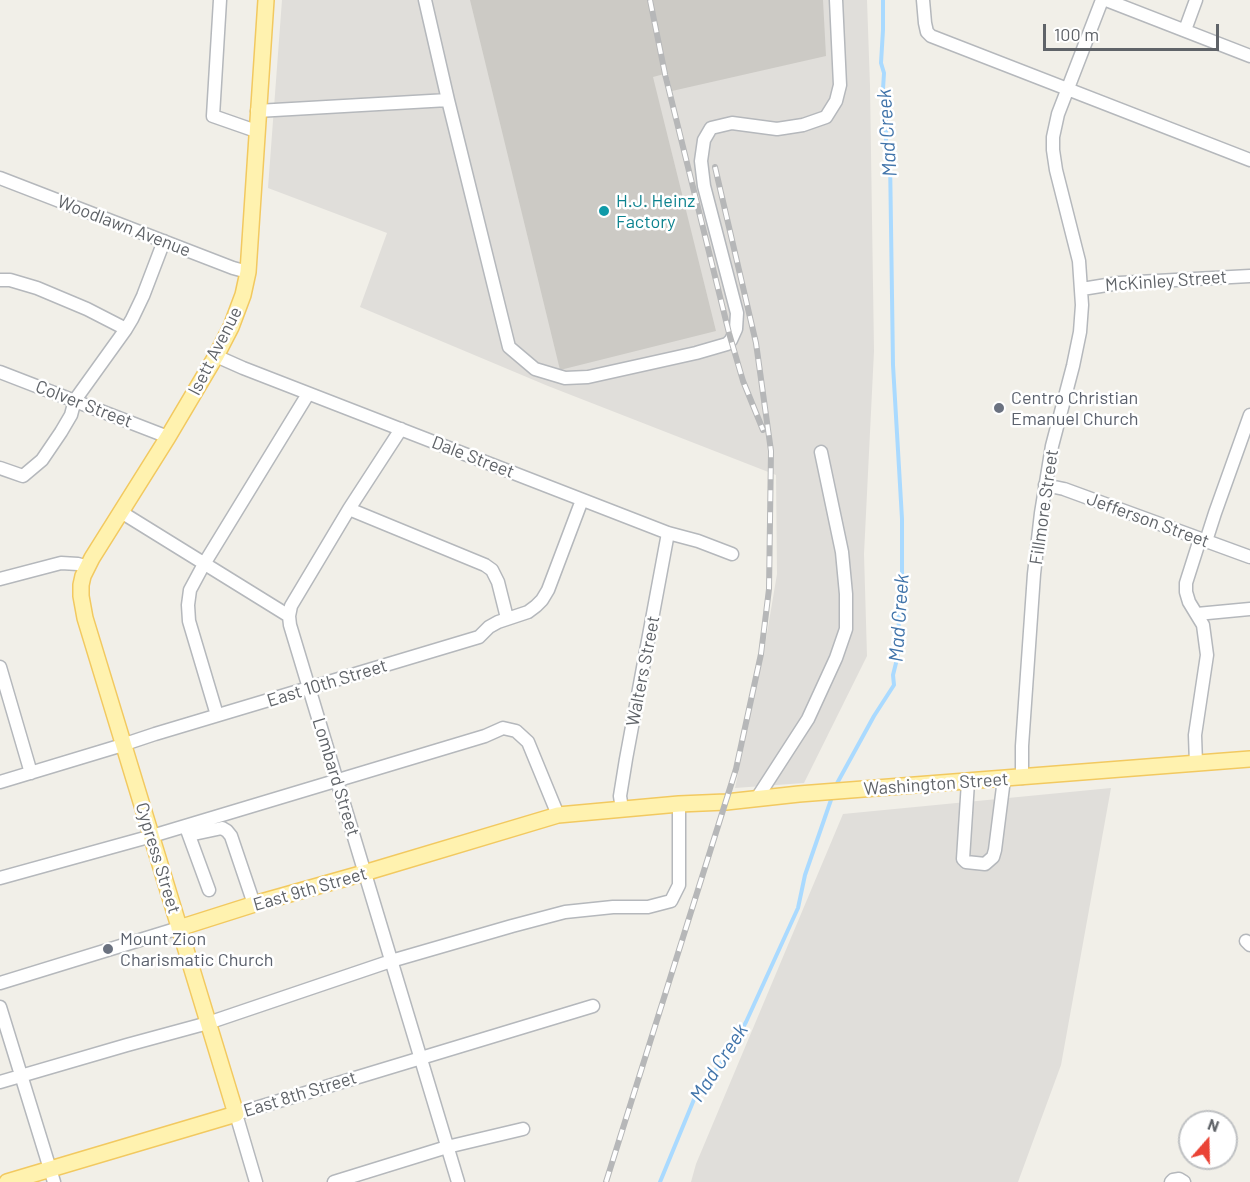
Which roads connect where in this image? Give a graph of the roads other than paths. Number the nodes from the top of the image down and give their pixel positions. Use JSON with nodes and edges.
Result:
{"nodes":[{"id":1,"x":220,"y":0,"type":"edge"},
{"id":2,"x":266,"y":0,"type":"edge"},
{"id":3,"x":425,"y":0,"type":"edge"},
{"id":4,"x":836,"y":0,"type":"edge"},
{"id":5,"x":923,"y":0,"type":"edge"},
{"id":6,"x":1104,"y":0,"type":"edge"},
{"id":7,"x":1196,"y":0,"type":"edge"},
{"id":8,"x":1185,"y":30,"type":"junction"},
{"id":9,"x":1250,"y":56,"type":"edge"},
{"id":10,"x":1068,"y":89,"type":"junction"},
{"id":11,"x":448,"y":100,"type":"junction"},
{"id":12,"x":258,"y":111,"type":"junction"},
{"id":13,"x":256,"y":131,"type":"junction"},
{"id":14,"x":1250,"y":160,"type":"edge"},
{"id":15,"x":0,"y":178,"type":"edge"},
{"id":16,"x":164,"y":241,"type":"junction"},
{"id":17,"x":248,"y":272,"type":"junction"},
{"id":18,"x":1250,"y":276,"type":"edge"},
{"id":19,"x":0,"y":280,"type":"edge"},
{"id":20,"x":1082,"y":289,"type":"junction"},
{"id":21,"x":126,"y":329,"type":"junction"},
{"id":22,"x":216,"y":356,"type":"junction"},
{"id":23,"x":0,"y":372,"type":"edge"},
{"id":24,"x":308,"y":394,"type":"junction"},
{"id":25,"x":75,"y":400,"type":"junction"},
{"id":26,"x":1250,"y":415,"type":"edge"},
{"id":27,"x":400,"y":429,"type":"junction"},
{"id":28,"x":168,"y":437,"type":"junction"},
{"id":29,"x":821,"y":452,"type":"dead end"},
{"id":30,"x":0,"y":468,"type":"edge"},
{"id":31,"x":1045,"y":485,"type":"junction"},
{"id":32,"x":582,"y":500,"type":"junction"},
{"id":33,"x":350,"y":508,"type":"junction"},
{"id":34,"x":121,"y":512,"type":"junction"},
{"id":35,"x":669,"y":533,"type":"junction"},
{"id":36,"x":1203,"y":540,"type":"junction"},
{"id":37,"x":732,"y":554,"type":"dead end"},
{"id":38,"x":1250,"y":557,"type":"edge"},
{"id":39,"x":204,"y":564,"type":"junction"},
{"id":40,"x":87,"y":567,"type":"junction"},
{"id":41,"x":0,"y":579,"type":"edge"},
{"id":42,"x":1250,"y":609,"type":"edge"},
{"id":43,"x":1197,"y":614,"type":"junction"},
{"id":44,"x":289,"y":616,"type":"junction"},
{"id":45,"x":507,"y":618,"type":"junction"},
{"id":46,"x":0,"y":668,"type":"edge"},
{"id":47,"x":309,"y":688,"type":"junction"},
{"id":48,"x":218,"y":716,"type":"junction"},
{"id":49,"x":123,"y":744,"type":"junction"},
{"id":50,"x":1250,"y":759,"type":"edge"},
{"id":51,"x":1196,"y":764,"type":"junction"},
{"id":52,"x":31,"y":773,"type":"junction"},
{"id":53,"x":1022,"y":778,"type":"junction"},
{"id":54,"x":1004,"y":779,"type":"junction"},
{"id":55,"x":337,"y":780,"type":"junction"},
{"id":56,"x":0,"y":782,"type":"edge"},
{"id":57,"x":968,"y":782,"type":"junction"},
{"id":58,"x":757,"y":798,"type":"junction"},
{"id":59,"x":679,"y":804,"type":"junction"},
{"id":60,"x":622,"y":809,"type":"junction"},
{"id":61,"x":558,"y":814,"type":"junction"},
{"id":62,"x":187,"y":830,"type":"junction"},
{"id":63,"x":152,"y":836,"type":"junction"},
{"id":64,"x":364,"y":873,"type":"junction"},
{"id":65,"x":0,"y":878,"type":"edge"},
{"id":66,"x":209,"y":890,"type":"dead end"},
{"id":67,"x":254,"y":904,"type":"junction"},
{"id":68,"x":179,"y":928,"type":"junction"},
{"id":69,"x":391,"y":961,"type":"junction"},
{"id":70,"x":0,"y":983,"type":"edge"},
{"id":71,"x":593,"y":1006,"type":"dead end"},
{"id":72,"x":0,"y":1007,"type":"edge"},
{"id":73,"x":208,"y":1023,"type":"junction"},
{"id":74,"x":420,"y":1058,"type":"junction"},
{"id":75,"x":21,"y":1076,"type":"junction"},
{"id":76,"x":0,"y":1082,"type":"edge"},
{"id":77,"x":236,"y":1114,"type":"junction"},
{"id":78,"x":523,"y":1129,"type":"dead end"},
{"id":79,"x":447,"y":1147,"type":"junction"},
{"id":80,"x":52,"y":1175,"type":"edge"},
{"id":81,"x":7,"y":1182,"type":"edge"},
{"id":82,"x":256,"y":1182,"type":"edge"},
{"id":83,"x":334,"y":1182,"type":"edge"},
{"id":84,"x":458,"y":1182,"type":"edge"},
{"id":85,"x":1171,"y":1182,"type":"edge"},
{"id":86,"x":1184,"y":1182,"type":"edge"}],
"edges":[{"from":1,"to":13,"type":"street"},
{"from":2,"to":12,"type":"main road","name":"Isett Avenue"},
{"from":3,"to":11,"type":"street"},
{"from":4,"to":11,"type":"street"},
{"from":5,"to":10,"type":"street"},
{"from":6,"to":8,"type":"street"},
{"from":6,"to":10,"type":"street","name":"Fillmore Street"},
{"from":7,"to":8,"type":"street"},
{"from":8,"to":9,"type":"street"},
{"from":10,"to":14,"type":"street"},
{"from":10,"to":20,"type":"street","name":"Fillmore Street"},
{"from":11,"to":12,"type":"street"},
{"from":12,"to":13,"type":"main road","name":"Isett Avenue"},
{"from":13,"to":17,"type":"main road","name":"Isett Avenue"},
{"from":15,"to":16,"type":"street","name":"Woodlawn Avenue"},
{"from":16,"to":17,"type":"street","name":"Woodlawn Avenue"},
{"from":16,"to":21,"type":"street"},
{"from":17,"to":22,"type":"main road","name":"Isett Avenue"},
{"from":18,"to":20,"type":"street","name":"McKinley Street"},
{"from":19,"to":21,"type":"street"},
{"from":20,"to":31,"type":"street","name":"Fillmore Street"},
{"from":21,"to":25,"type":"street"},
{"from":22,"to":24,"type":"street","name":"Dale Street"},
{"from":22,"to":28,"type":"main road","name":"Isett Avenue"},
{"from":23,"to":25,"type":"street","name":"Colver Street"},
{"from":24,"to":27,"type":"street","name":"Dale Street"},
{"from":24,"to":39,"type":"street"},
{"from":25,"to":28,"type":"street","name":"Colver Street"},
{"from":25,"to":30,"type":"street"},
{"from":26,"to":36,"type":"street"},
{"from":27,"to":32,"type":"street","name":"Dale Street"},
{"from":27,"to":33,"type":"street"},
{"from":28,"to":34,"type":"main road","name":"Isett Avenue"},
{"from":29,"to":58,"type":"street"},
{"from":31,"to":36,"type":"street","name":"Jefferson Street"},
{"from":31,"to":53,"type":"street","name":"Fillmore Street"},
{"from":32,"to":35,"type":"street","name":"Dale Street"},
{"from":32,"to":45,"type":"street","name":"East 10th Street"},
{"from":33,"to":44,"type":"street"},
{"from":33,"to":45,"type":"street"},
{"from":34,"to":39,"type":"street"},
{"from":34,"to":40,"type":"main road","name":"Isett Avenue"},
{"from":35,"to":37,"type":"street","name":"Dale Street"},
{"from":35,"to":60,"type":"street","name":"Walters Street"},
{"from":36,"to":38,"type":"street","name":"Jefferson Street"},
{"from":36,"to":43,"type":"street"},
{"from":39,"to":44,"type":"street"},
{"from":39,"to":48,"type":"street"},
{"from":40,"to":41,"type":"street"},
{"from":40,"to":49,"type":"main road","name":"Cypress Street"},
{"from":42,"to":43,"type":"street"},
{"from":43,"to":51,"type":"street"},
{"from":44,"to":47,"type":"street","name":"Lombard Street"},
{"from":45,"to":47,"type":"street","name":"East 10th Street"},
{"from":46,"to":52,"type":"street"},
{"from":47,"to":48,"type":"street","name":"East 10th Street"},
{"from":47,"to":55,"type":"street","name":"Lombard Street"},
{"from":48,"to":49,"type":"street","name":"East 10th Street"},
{"from":49,"to":52,"type":"street","name":"East 10th Street"},
{"from":49,"to":63,"type":"main road","name":"Cypress Street"},
{"from":50,"to":51,"type":"main road","name":"Washington Street"},
{"from":51,"to":53,"type":"main road","name":"Washington Street"},
{"from":52,"to":56,"type":"street","name":"East 10th Street"},
{"from":53,"to":54,"type":"main road","name":"Washington Street"},
{"from":54,"to":57,"type":"main road","name":"Washington Street"},
{"from":54,"to":57,"type":"street"},
{"from":55,"to":61,"type":"street"},
{"from":55,"to":62,"type":"street"},
{"from":55,"to":64,"type":"street","name":"Lombard Street"},
{"from":57,"to":58,"type":"main road","name":"Washington Street"},
{"from":58,"to":59,"type":"main road","name":"Washington Street"},
{"from":59,"to":60,"type":"main road","name":"Washington Street"},
{"from":59,"to":69,"type":"street"},
{"from":60,"to":61,"type":"main road","name":"East 9th Street"},
{"from":61,"to":64,"type":"main road","name":"East 9th Street"},
{"from":62,"to":63,"type":"street"},
{"from":62,"to":66,"type":"street"},
{"from":62,"to":67,"type":"street"},
{"from":63,"to":65,"type":"street"},
{"from":63,"to":68,"type":"main road","name":"Cypress Street"},
{"from":64,"to":67,"type":"main road","name":"East 9th Street"},
{"from":64,"to":69,"type":"street","name":"Lombard Street"},
{"from":67,"to":68,"type":"main road","name":"East 9th Street"},
{"from":68,"to":70,"type":"street","name":"East 9th Street"},
{"from":68,"to":73,"type":"main road","name":"Cypress Street"},
{"from":69,"to":73,"type":"street"},
{"from":69,"to":74,"type":"street","name":"Lombard Street"},
{"from":71,"to":74,"type":"street","name":"East 8th Street"},
{"from":72,"to":75,"type":"street"},
{"from":73,"to":75,"type":"street"},
{"from":73,"to":77,"type":"main road","name":"Cypress Street"},
{"from":74,"to":77,"type":"street","name":"East 8th Street"},
{"from":74,"to":79,"type":"street","name":"Lombard Street"},
{"from":75,"to":76,"type":"street"},
{"from":75,"to":80,"type":"street"},
{"from":77,"to":80,"type":"main road","name":"East 8th Street"},
{"from":77,"to":82,"type":"street","name":"Cypress Street"},
{"from":78,"to":79,"type":"street"},
{"from":79,"to":83,"type":"street"},
{"from":79,"to":84,"type":"street","name":"Lombard Street"},
{"from":80,"to":81,"type":"main road","name":"East 8th Street"},
{"from":85,"to":86,"type":"street"}]}
